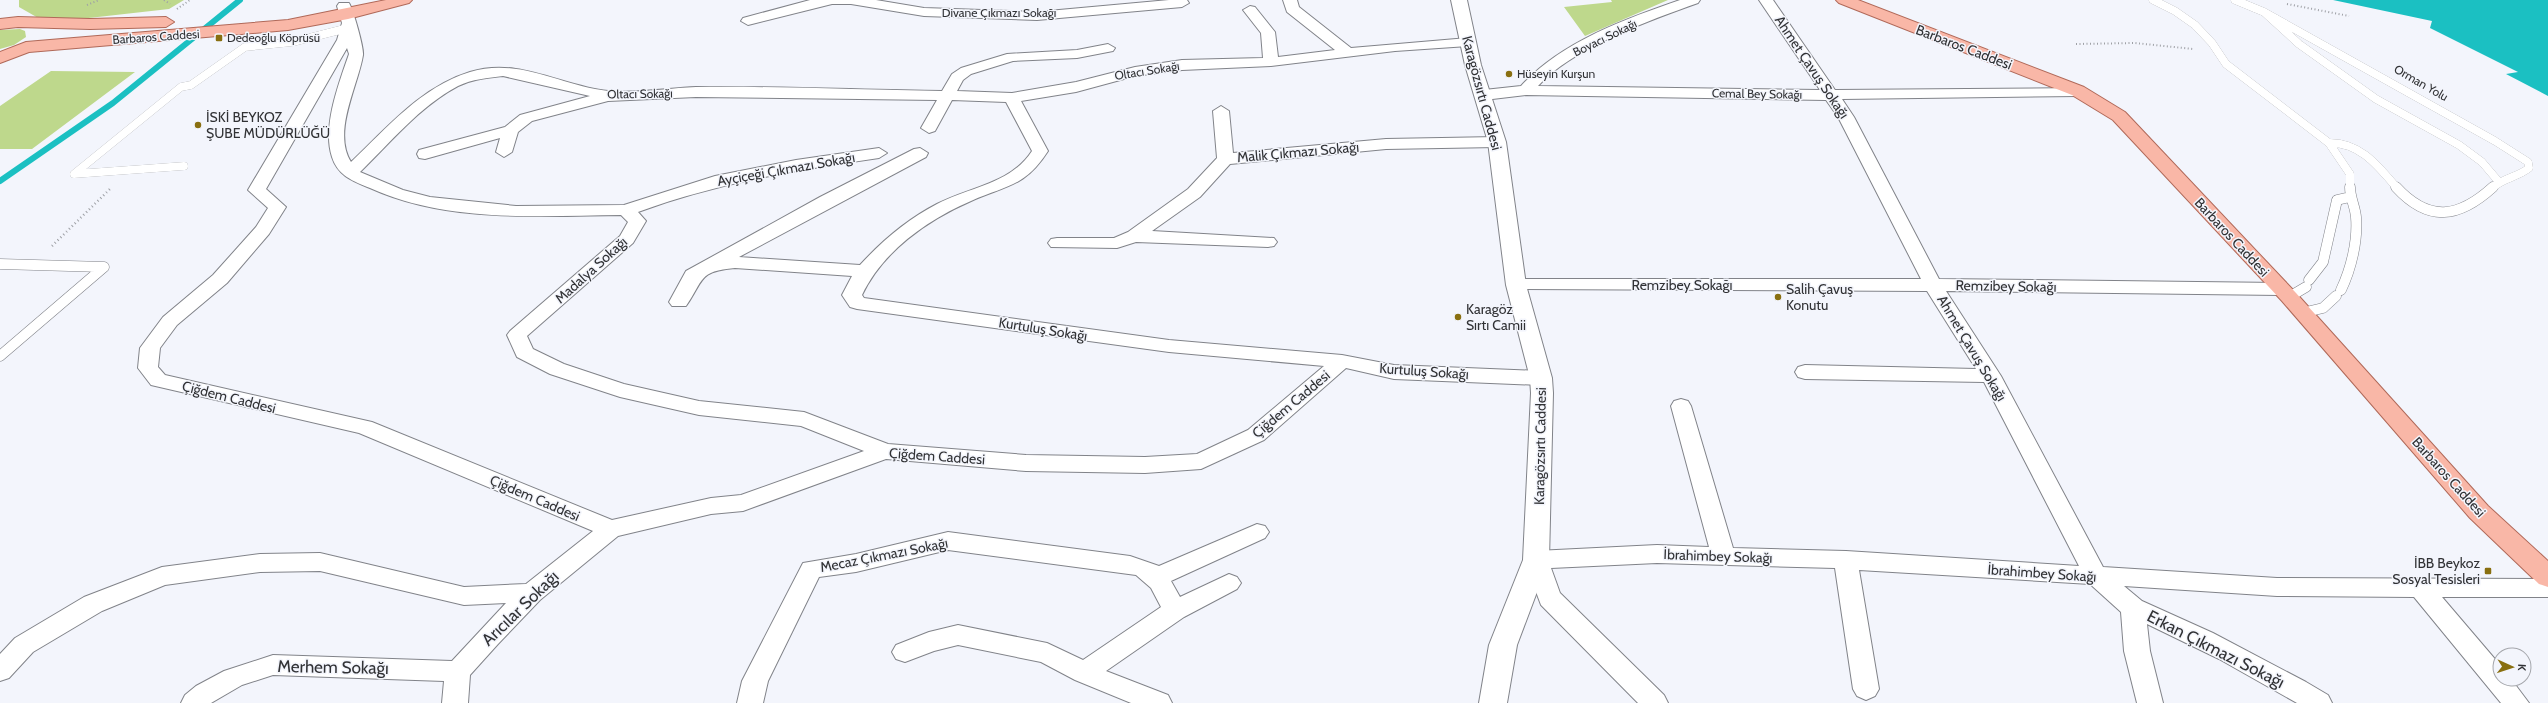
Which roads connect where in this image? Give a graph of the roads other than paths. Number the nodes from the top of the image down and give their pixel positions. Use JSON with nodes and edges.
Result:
{"nodes":[{"id":1,"x":366,"y":0,"type":"edge"},
{"id":2,"x":404,"y":0,"type":"edge"},
{"id":3,"x":1290,"y":0,"type":"edge"},
{"id":4,"x":1458,"y":0,"type":"edge"},
{"id":5,"x":1693,"y":0,"type":"edge"},
{"id":6,"x":1766,"y":0,"type":"edge"},
{"id":7,"x":1844,"y":0,"type":"edge"},
{"id":8,"x":2153,"y":0,"type":"edge"},
{"id":9,"x":2235,"y":0,"type":"edge"},
{"id":10,"x":823,"y":1,"type":"edge"},
{"id":11,"x":1182,"y":3,"type":"dead end"},
{"id":12,"x":1250,"y":10,"type":"dead end"},
{"id":13,"x":0,"y":12,"type":"edge"},
{"id":14,"x":2264,"y":12,"type":"junction"},
{"id":15,"x":347,"y":19,"type":"junction"},
{"id":16,"x":748,"y":21,"type":"dead end"},
{"id":17,"x":35,"y":23,"type":"junction"},
{"id":18,"x":243,"y":23,"type":"junction"},
{"id":19,"x":0,"y":24,"type":"edge"},
{"id":20,"x":1468,"y":42,"type":"junction"},
{"id":21,"x":26,"y":47,"type":"junction"},
{"id":22,"x":1108,"y":48,"type":"dead end"},
{"id":23,"x":1350,"y":54,"type":"junction"},
{"id":24,"x":0,"y":56,"type":"edge"},
{"id":25,"x":1271,"y":62,"type":"junction"},
{"id":26,"x":1526,"y":90,"type":"junction"},
{"id":27,"x":2078,"y":91,"type":"junction"},
{"id":28,"x":1484,"y":95,"type":"junction"},
{"id":29,"x":1831,"y":95,"type":"junction"},
{"id":30,"x":608,"y":96,"type":"junction"},
{"id":31,"x":946,"y":96,"type":"junction"},
{"id":32,"x":1012,"y":98,"type":"junction"},
{"id":33,"x":1221,"y":111,"type":"dead end"},
{"id":34,"x":929,"y":128,"type":"dead end"},
{"id":35,"x":511,"y":130,"type":"junction"},
{"id":36,"x":1497,"y":142,"type":"junction"},
{"id":37,"x":2329,"y":143,"type":"junction"},
{"id":38,"x":504,"y":152,"type":"dead end"},
{"id":39,"x":879,"y":153,"type":"dead end"},
{"id":40,"x":920,"y":153,"type":"dead end"},
{"id":41,"x":426,"y":154,"type":"dead end"},
{"id":42,"x":1225,"y":159,"type":"junction"},
{"id":43,"x":184,"y":166,"type":"dead end"},
{"id":44,"x":349,"y":173,"type":"junction"},
{"id":45,"x":2499,"y":182,"type":"junction"},
{"id":46,"x":2350,"y":197,"type":"junction"},
{"id":47,"x":626,"y":210,"type":"junction"},
{"id":48,"x":1134,"y":236,"type":"junction"},
{"id":49,"x":1268,"y":242,"type":"dead end"},
{"id":50,"x":1057,"y":243,"type":"dead end"},
{"id":51,"x":0,"y":264,"type":"edge"},
{"id":52,"x":712,"y":264,"type":"junction"},
{"id":53,"x":864,"y":271,"type":"junction"},
{"id":54,"x":1516,"y":285,"type":"junction"},
{"id":55,"x":1933,"y":285,"type":"junction"},
{"id":56,"x":2284,"y":293,"type":"junction"},
{"id":57,"x":680,"y":302,"type":"dead end"},
{"id":58,"x":2302,"y":313,"type":"junction"},
{"id":59,"x":0,"y":356,"type":"edge"},
{"id":60,"x":1342,"y":361,"type":"junction"},
{"id":61,"x":1805,"y":372,"type":"dead end"},
{"id":62,"x":1991,"y":376,"type":"junction"},
{"id":63,"x":1541,"y":378,"type":"junction"},
{"id":64,"x":1682,"y":406,"type":"dead end"},
{"id":65,"x":885,"y":451,"type":"junction"},
{"id":66,"x":611,"y":529,"type":"junction"},
{"id":67,"x":1257,"y":532,"type":"dead end"},
{"id":68,"x":1724,"y":557,"type":"junction"},
{"id":69,"x":1536,"y":560,"type":"junction"},
{"id":70,"x":1846,"y":560,"type":"junction"},
{"id":71,"x":2096,"y":576,"type":"junction"},
{"id":72,"x":1157,"y":577,"type":"junction"},
{"id":73,"x":2548,"y":577,"type":"edge"},
{"id":74,"x":1229,"y":583,"type":"dead end"},
{"id":75,"x":2548,"y":588,"type":"edge"},
{"id":76,"x":2422,"y":589,"type":"junction"},
{"id":77,"x":531,"y":593,"type":"junction"},
{"id":78,"x":2133,"y":608,"type":"junction"},
{"id":79,"x":1175,"y":610,"type":"junction"},
{"id":80,"x":905,"y":652,"type":"dead end"},
{"id":81,"x":0,"y":671,"type":"edge"},
{"id":82,"x":458,"y":671,"type":"junction"},
{"id":83,"x":1084,"y":673,"type":"junction"},
{"id":84,"x":1866,"y":689,"type":"dead end"},
{"id":85,"x":1154,"y":702,"type":"edge"},
{"id":86,"x":194,"y":703,"type":"edge"},
{"id":87,"x":455,"y":703,"type":"edge"},
{"id":88,"x":750,"y":703,"type":"edge"},
{"id":89,"x":1493,"y":703,"type":"edge"},
{"id":90,"x":1655,"y":703,"type":"edge"},
{"id":91,"x":2150,"y":703,"type":"edge"},
{"id":92,"x":2319,"y":703,"type":"edge"},
{"id":93,"x":2516,"y":703,"type":"edge"}],
"edges":[{"from":1,"to":15,"type":"main road","name":"Barbaros Caddesi"},
{"from":2,"to":15,"type":"main road","name":"Barbaros Caddesi"},
{"from":3,"to":23,"type":"street"},
{"from":4,"to":20,"type":"street","name":"Karagözsırtı Caddesi"},
{"from":5,"to":26,"type":"street","name":"Boyacı Sokağı"},
{"from":6,"to":29,"type":"street","name":"Ahmet Çavuş Sokağı"},
{"from":7,"to":27,"type":"main road","name":"Barbaros Caddesi"},
{"from":8,"to":37,"type":"lane"},
{"from":9,"to":14,"type":"lane","name":"Orman Yolu"},
{"from":10,"to":11,"type":"street","name":"Divane Çıkmazı Sokağı"},
{"from":10,"to":16,"type":"street","name":"Divane Çıkmazı Sokağı"},
{"from":12,"to":25,"type":"street"},
{"from":13,"to":17,"type":"main road"},
{"from":14,"to":45,"type":"lane","name":"Orman Yolu"},
{"from":14,"to":45,"type":"lane","name":"Orman Yolu"},
{"from":15,"to":18,"type":"main road","name":"Barbaros Caddesi"},
{"from":15,"to":43,"type":"lane"},
{"from":15,"to":44,"type":"street"},
{"from":15,"to":66,"type":"street","name":"Çiğdem Caddesi"},
{"from":17,"to":18,"type":"main road","name":"Barbaros Caddesi"},
{"from":17,"to":19,"type":"main road","name":"Barbaros Caddesi"},
{"from":17,"to":21,"type":"main road"},
{"from":18,"to":21,"type":"main road","name":"Barbaros Caddesi"},
{"from":20,"to":23,"type":"street","name":"Oltacı Sokağı"},
{"from":20,"to":28,"type":"street","name":"Karagözsırtı Caddesi"},
{"from":21,"to":24,"type":"main road"},
{"from":22,"to":31,"type":"street"},
{"from":23,"to":25,"type":"street","name":"Oltacı Sokağı"},
{"from":25,"to":32,"type":"street","name":"Oltacı Sokağı"},
{"from":26,"to":28,"type":"street","name":"Cemal Bey Sokağı"},
{"from":26,"to":29,"type":"street","name":"Cemal Bey Sokağı"},
{"from":27,"to":29,"type":"street","name":"Cemal Bey Sokağı"},
{"from":27,"to":56,"type":"main road","name":"Barbaros Caddesi"},
{"from":28,"to":36,"type":"street","name":"Karagözsırtı Caddesi"},
{"from":29,"to":55,"type":"street","name":"Ahmet Çavuş Sokağı"},
{"from":30,"to":31,"type":"street","name":"Oltacı Sokağı"},
{"from":30,"to":35,"type":"street"},
{"from":30,"to":44,"type":"street","name":"Oltacı Sokağı"},
{"from":31,"to":32,"type":"street","name":"Oltacı Sokağı"},
{"from":31,"to":34,"type":"street"},
{"from":32,"to":53,"type":"street","name":"Kurtuluş Sokağı"},
{"from":33,"to":42,"type":"street"},
{"from":35,"to":38,"type":"street"},
{"from":35,"to":41,"type":"street"},
{"from":36,"to":42,"type":"street","name":"Malik Çıkmazı Sokağı"},
{"from":36,"to":54,"type":"street","name":"Karagözsırtı Caddesi"},
{"from":37,"to":45,"type":"lane","name":"Orman Yolu"},
{"from":37,"to":46,"type":"lane"},
{"from":39,"to":47,"type":"street","name":"Ayçiçeği Çıkmazı Sokağı"},
{"from":40,"to":52,"type":"street"},
{"from":42,"to":48,"type":"street","name":"Malik Çıkmazı Sokağı"},
{"from":44,"to":47,"type":"street"},
{"from":46,"to":56,"type":"lane"},
{"from":46,"to":58,"type":"lane"},
{"from":47,"to":65,"type":"street","name":"Madalya Sokağı"},
{"from":48,"to":49,"type":"street"},
{"from":48,"to":50,"type":"street","name":"Malik Çıkmazı Sokağı"},
{"from":51,"to":59,"type":"lane"},
{"from":52,"to":53,"type":"street"},
{"from":52,"to":57,"type":"street"},
{"from":53,"to":60,"type":"street","name":"Kurtuluş Sokağı"},
{"from":54,"to":55,"type":"street","name":"Remzibey Sokağı"},
{"from":54,"to":63,"type":"street","name":"Karagözsırtı Caddesi"},
{"from":55,"to":56,"type":"street","name":"Remzibey Sokağı"},
{"from":55,"to":62,"type":"street","name":"Ahmet Çavuş Sokağı"},
{"from":56,"to":58,"type":"main road","name":"Barbaros Caddesi"},
{"from":58,"to":73,"type":"main road","name":"Barbaros Caddesi"},
{"from":60,"to":63,"type":"street","name":"Kurtuluş Sokağı"},
{"from":60,"to":65,"type":"street","name":"Çiğdem Caddesi"},
{"from":61,"to":62,"type":"street"},
{"from":62,"to":71,"type":"street","name":"Ahmet Çavuş Sokağı"},
{"from":63,"to":69,"type":"street","name":"Karagözsırtı Caddesi"},
{"from":64,"to":68,"type":"street"},
{"from":65,"to":66,"type":"street","name":"Çiğdem Caddesi"},
{"from":66,"to":77,"type":"street","name":"Arıcılar Sokağı"},
{"from":67,"to":72,"type":"street"},
{"from":68,"to":69,"type":"street","name":"İbrahimbey Sokağı"},
{"from":68,"to":70,"type":"street","name":"İbrahimbey Sokağı"},
{"from":69,"to":89,"type":"street","name":"Karagözsırtı Caddesi"},
{"from":69,"to":90,"type":"street"},
{"from":70,"to":71,"type":"street","name":"İbrahimbey Sokağı"},
{"from":70,"to":84,"type":"street"},
{"from":71,"to":76,"type":"street","name":"İbrahimbey Sokağı"},
{"from":71,"to":78,"type":"street","name":"Ahmet Çavuş Sokağı"},
{"from":72,"to":79,"type":"street","name":"Mecaz Çıkmazı Sokağı"},
{"from":72,"to":88,"type":"street","name":"Mecaz Çıkmazı Sokağı"},
{"from":74,"to":79,"type":"street"},
{"from":75,"to":76,"type":"street","name":"İbrahimbey Sokağı"},
{"from":76,"to":93,"type":"street"},
{"from":77,"to":81,"type":"street"},
{"from":77,"to":82,"type":"street","name":"Arıcılar Sokağı"},
{"from":78,"to":91,"type":"street"},
{"from":78,"to":92,"type":"street","name":"Erkan Çıkmazı Sokağı"},
{"from":79,"to":83,"type":"street"},
{"from":80,"to":83,"type":"street"},
{"from":82,"to":86,"type":"street","name":"Merhem Sokağı"},
{"from":82,"to":87,"type":"street"},
{"from":83,"to":85,"type":"street"}]}
